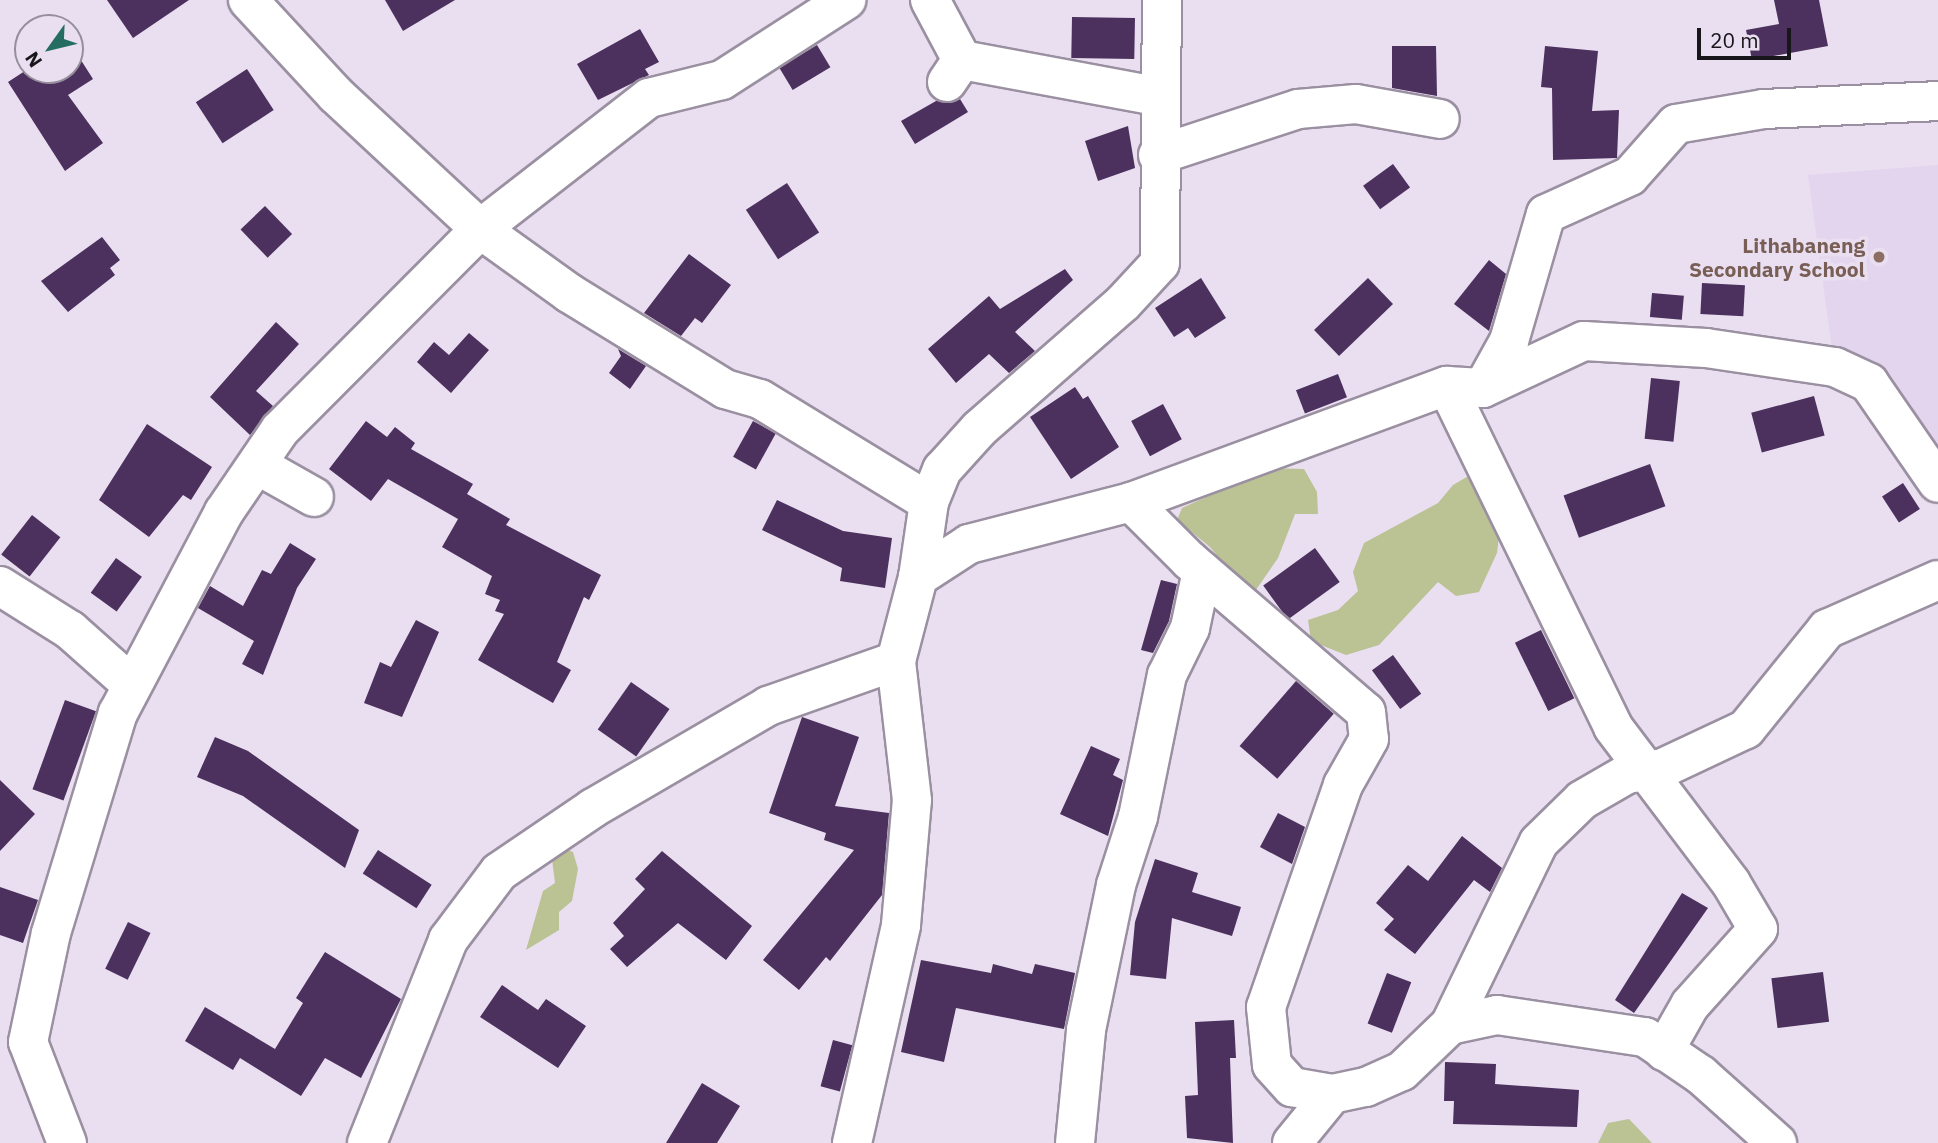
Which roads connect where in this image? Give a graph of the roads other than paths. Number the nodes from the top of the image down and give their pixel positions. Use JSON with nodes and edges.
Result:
{"nodes":[{"id":1,"x":248,"y":0,"type":"edge"},
{"id":2,"x":846,"y":0,"type":"edge"},
{"id":3,"x":930,"y":0,"type":"edge"},
{"id":4,"x":1161,"y":0,"type":"edge"},
{"id":5,"x":1157,"y":96,"type":"junction"},
{"id":6,"x":1938,"y":101,"type":"edge"},
{"id":7,"x":1440,"y":119,"type":"dead end"},
{"id":8,"x":1158,"y":155,"type":"junction"},
{"id":9,"x":480,"y":229,"type":"junction"},
{"id":10,"x":1465,"y":387,"type":"junction"},
{"id":11,"x":1927,"y":452,"type":"edge"},
{"id":12,"x":259,"y":466,"type":"junction"},
{"id":13,"x":1938,"y":483,"type":"edge"},
{"id":14,"x":314,"y":497,"type":"dead end"},
{"id":15,"x":929,"y":502,"type":"junction"},
{"id":16,"x":1131,"y":502,"type":"junction"},
{"id":17,"x":1202,"y":571,"type":"junction"},
{"id":18,"x":918,"y":577,"type":"junction"},
{"id":19,"x":1938,"y":580,"type":"edge"},
{"id":20,"x":0,"y":586,"type":"edge"},
{"id":21,"x":896,"y":661,"type":"junction"},
{"id":22,"x":132,"y":685,"type":"junction"},
{"id":23,"x":1649,"y":771,"type":"junction"},
{"id":24,"x":1450,"y":1025,"type":"junction"},
{"id":25,"x":1664,"y":1051,"type":"junction"},
{"id":26,"x":1332,"y":1094,"type":"junction"},
{"id":27,"x":67,"y":1143,"type":"edge"},
{"id":28,"x":367,"y":1143,"type":"edge"},
{"id":29,"x":852,"y":1143,"type":"edge"},
{"id":30,"x":1074,"y":1143,"type":"edge"},
{"id":31,"x":1292,"y":1143,"type":"edge"},
{"id":32,"x":1777,"y":1143,"type":"edge"}],
"edges":[{"from":1,"to":9,"type":"street"},
{"from":2,"to":9,"type":"street"},
{"from":3,"to":5,"type":"street"},
{"from":4,"to":5,"type":"street"},
{"from":5,"to":8,"type":"street"},
{"from":6,"to":10,"type":"street"},
{"from":7,"to":8,"type":"street"},
{"from":8,"to":15,"type":"street"},
{"from":9,"to":12,"type":"street"},
{"from":9,"to":15,"type":"street"},
{"from":10,"to":11,"type":"street"},
{"from":10,"to":16,"type":"street"},
{"from":10,"to":23,"type":"street"},
{"from":11,"to":13,"type":"street"},
{"from":12,"to":14,"type":"street"},
{"from":12,"to":22,"type":"street"},
{"from":15,"to":18,"type":"street"},
{"from":16,"to":17,"type":"street"},
{"from":16,"to":18,"type":"street"},
{"from":17,"to":26,"type":"street"},
{"from":17,"to":30,"type":"street"},
{"from":18,"to":21,"type":"street"},
{"from":19,"to":23,"type":"street"},
{"from":20,"to":22,"type":"street"},
{"from":21,"to":28,"type":"street"},
{"from":21,"to":29,"type":"street"},
{"from":22,"to":27,"type":"street"},
{"from":23,"to":24,"type":"street"},
{"from":23,"to":25,"type":"street"},
{"from":24,"to":25,"type":"street"},
{"from":24,"to":26,"type":"street"},
{"from":25,"to":32,"type":"street"},
{"from":26,"to":31,"type":"street"}]}
